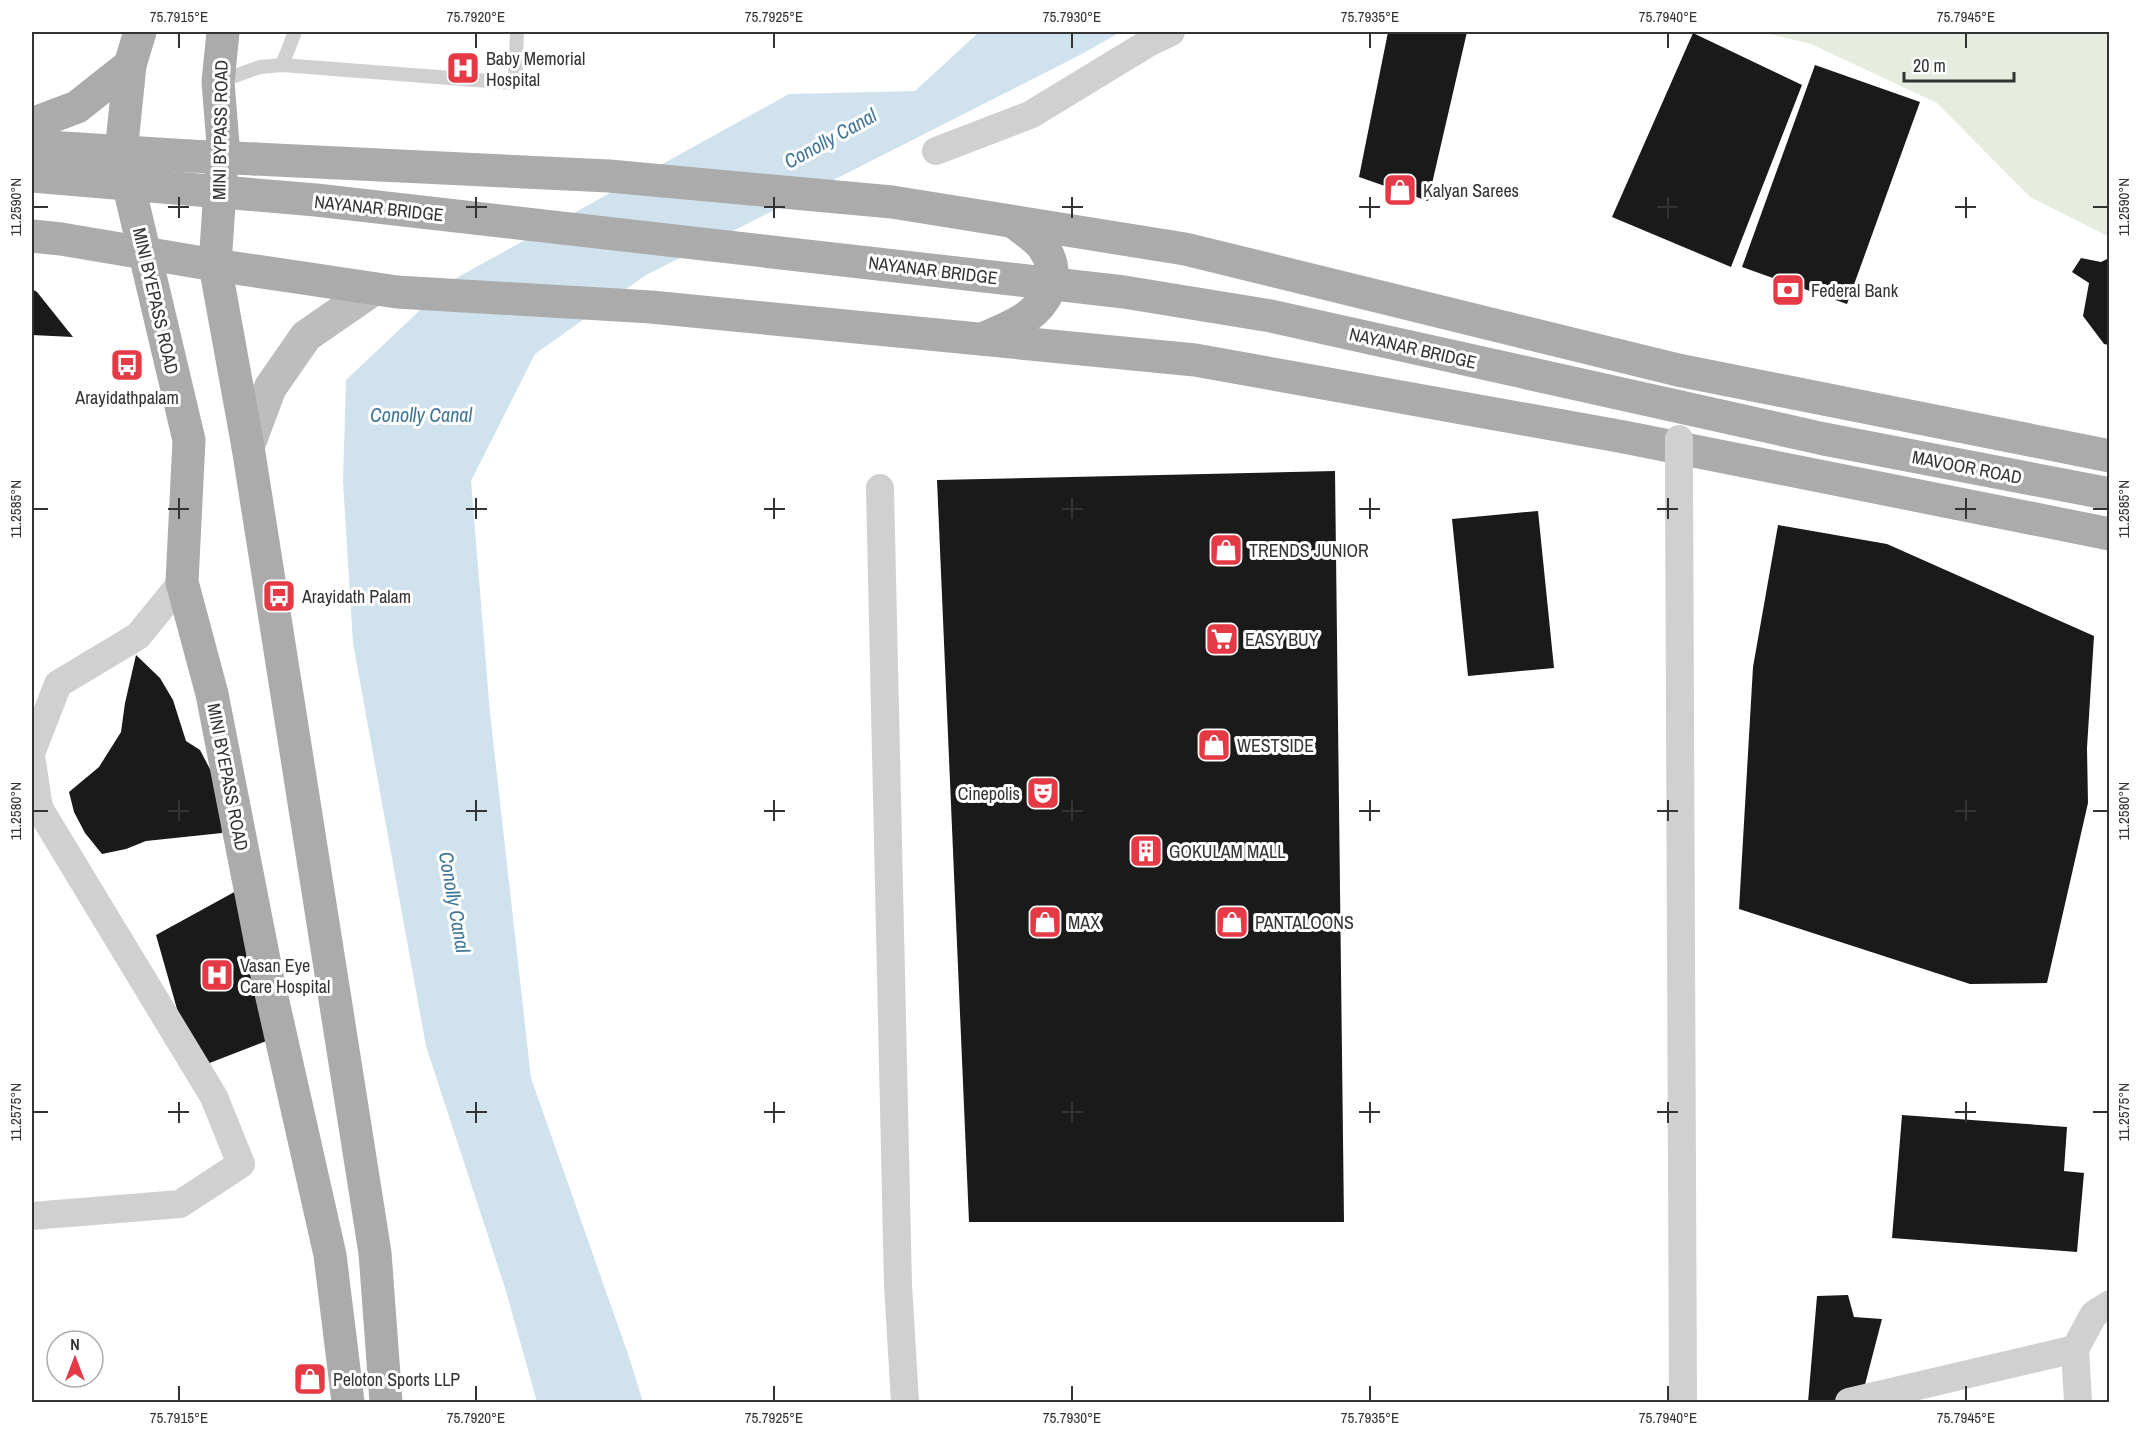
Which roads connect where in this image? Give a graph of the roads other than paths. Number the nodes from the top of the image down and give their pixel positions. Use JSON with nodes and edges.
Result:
{"nodes":[{"id":1,"x":140,"y":32,"type":"edge"},
{"id":2,"x":224,"y":32,"type":"edge"},
{"id":3,"x":294,"y":32,"type":"edge"},
{"id":4,"x":517,"y":32,"type":"edge"},
{"id":5,"x":1171,"y":32,"type":"edge"},
{"id":6,"x":130,"y":65,"type":"junction"},
{"id":7,"x":282,"y":65,"type":"junction"},
{"id":8,"x":219,"y":82,"type":"junction"},
{"id":9,"x":32,"y":124,"type":"edge"},
{"id":10,"x":32,"y":146,"type":"edge"},
{"id":11,"x":936,"y":151,"type":"dead end"},
{"id":12,"x":121,"y":153,"type":"junction"},
{"id":13,"x":32,"y":176,"type":"edge"},
{"id":14,"x":1014,"y":222,"type":"junction"},
{"id":15,"x":32,"y":236,"type":"edge"},
{"id":16,"x":145,"y":253,"type":"junction"},
{"id":17,"x":215,"y":265,"type":"junction"},
{"id":18,"x":385,"y":290,"type":"junction"},
{"id":19,"x":981,"y":339,"type":"junction"},
{"id":20,"x":1679,"y":432,"type":"dead end"},
{"id":21,"x":1824,"y":439,"type":"joint"},
{"id":22,"x":248,"y":447,"type":"junction"},
{"id":23,"x":2109,"y":456,"type":"edge"},
{"id":24,"x":880,"y":488,"type":"dead end"},
{"id":25,"x":2109,"y":494,"type":"edge"},
{"id":26,"x":2109,"y":534,"type":"edge"},
{"id":27,"x":182,"y":582,"type":"junction"},
{"id":28,"x":32,"y":751,"type":"edge"},
{"id":29,"x":32,"y":762,"type":"edge"},
{"id":30,"x":32,"y":1216,"type":"edge"},
{"id":31,"x":2109,"y":1304,"type":"edge"},
{"id":32,"x":2074,"y":1349,"type":"junction"},
{"id":33,"x":348,"y":1402,"type":"edge"},
{"id":34,"x":386,"y":1402,"type":"edge"},
{"id":35,"x":905,"y":1402,"type":"edge"},
{"id":36,"x":1683,"y":1402,"type":"edge"},
{"id":37,"x":1849,"y":1402,"type":"edge"},
{"id":38,"x":2078,"y":1402,"type":"edge"}],
"edges":[{"from":1,"to":6,"type":"main road"},
{"from":2,"to":8,"type":"main road","name":"MINI BYPASS ROAD"},
{"from":3,"to":7,"type":"lane"},
{"from":4,"to":7,"type":"lane"},
{"from":5,"to":11,"type":"street"},
{"from":6,"to":9,"type":"main road"},
{"from":6,"to":12,"type":"main road"},
{"from":7,"to":8,"type":"lane"},
{"from":8,"to":17,"type":"main road","name":"MINI BYPASS ROAD"},
{"from":10,"to":12,"type":"main road"},
{"from":12,"to":14,"type":"main road","bridge":true},
{"from":12,"to":16,"type":"main road","name":"MINI BYEPASS ROAD"},
{"from":13,"to":21,"type":"main road","name":"NAYANAR BRIDGE","bridge":true},
{"from":14,"to":19,"type":"main road"},
{"from":14,"to":23,"type":"main road"},
{"from":15,"to":16,"type":"main road"},
{"from":16,"to":17,"type":"main road"},
{"from":16,"to":27,"type":"main road","name":"MINI BYEPASS ROAD"},
{"from":17,"to":18,"type":"main road"},
{"from":17,"to":22,"type":"main road","name":"MINI BYPASS ROAD"},
{"from":18,"to":19,"type":"main road"},
{"from":18,"to":22,"type":"main road"},
{"from":19,"to":26,"type":"main road"},
{"from":20,"to":36,"type":"street","bridge":true},
{"from":21,"to":25,"type":"main road","name":"MAVOOR ROAD"},
{"from":22,"to":34,"type":"main road","name":"MINI BYPASS ROAD"},
{"from":24,"to":35,"type":"street"},
{"from":27,"to":28,"type":"street"},
{"from":27,"to":33,"type":"main road","name":"MINI BYEPASS ROAD"},
{"from":29,"to":30,"type":"street"},
{"from":31,"to":32,"type":"street"},
{"from":32,"to":37,"type":"street"},
{"from":32,"to":38,"type":"street"}]}
